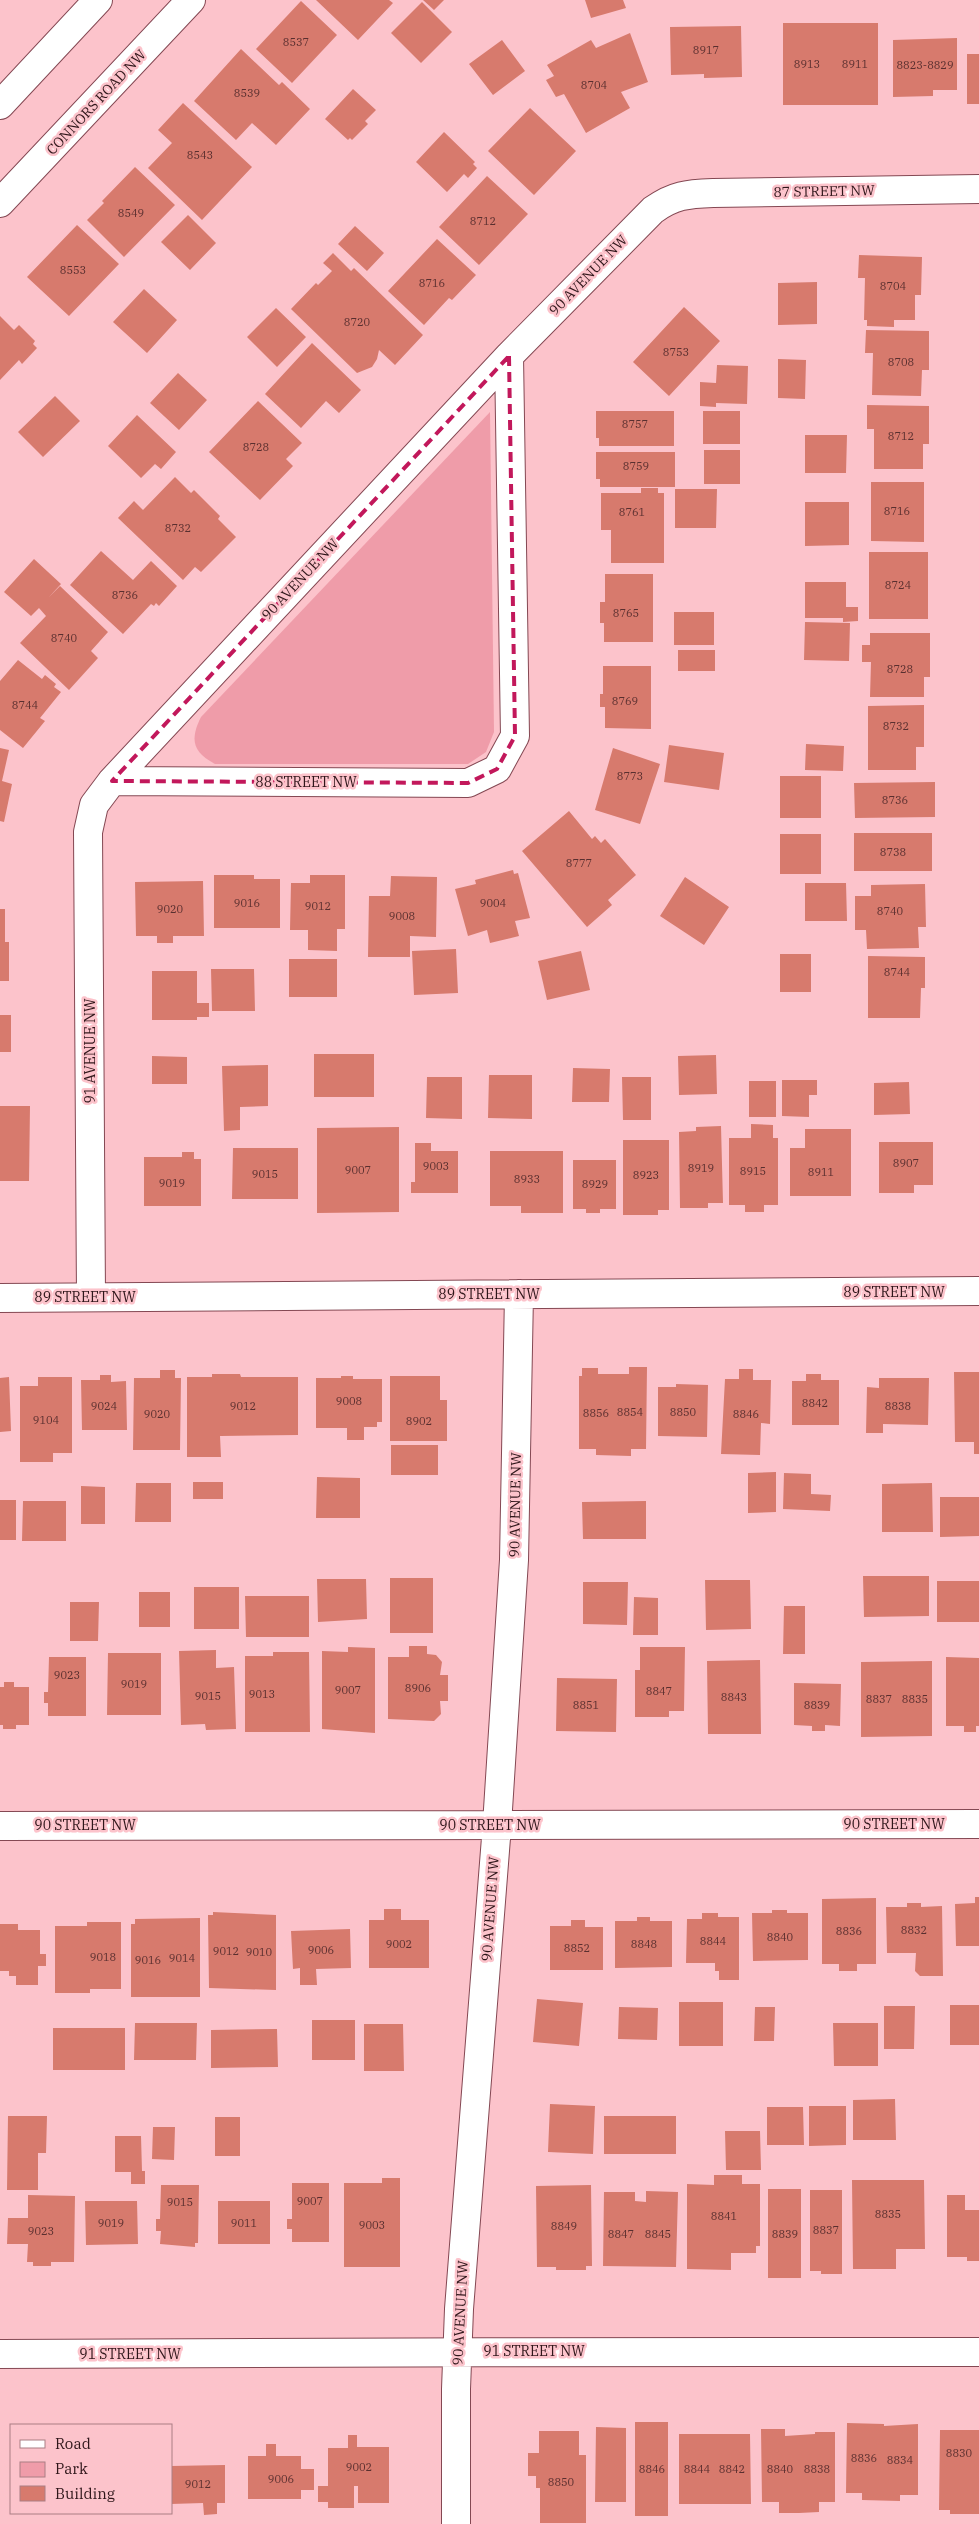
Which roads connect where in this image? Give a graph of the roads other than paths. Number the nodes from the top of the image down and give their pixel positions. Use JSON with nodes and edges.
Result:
{"nodes":[{"id":1,"x":98,"y":0,"type":"edge"},
{"id":2,"x":192,"y":0,"type":"edge"},
{"id":3,"x":0,"y":105,"type":"edge"},
{"id":4,"x":979,"y":189,"type":"edge"},
{"id":5,"x":670,"y":198,"type":"joint"},
{"id":6,"x":0,"y":203,"type":"edge"},
{"id":7,"x":510,"y":356,"type":"junction"},
{"id":8,"x":112,"y":781,"type":"junction"},
{"id":9,"x":94,"y":805,"type":"joint"},
{"id":10,"x":979,"y":1291,"type":"edge"},
{"id":11,"x":519,"y":1294,"type":"junction"},
{"id":12,"x":91,"y":1297,"type":"junction"},
{"id":13,"x":0,"y":1298,"type":"edge"},
{"id":14,"x":979,"y":1824,"type":"edge"},
{"id":15,"x":497,"y":1825,"type":"junction"},
{"id":16,"x":0,"y":1826,"type":"edge"},
{"id":17,"x":458,"y":2352,"type":"junction"},
{"id":18,"x":979,"y":2352,"type":"edge"},
{"id":19,"x":0,"y":2354,"type":"edge"},
{"id":20,"x":456,"y":2524,"type":"edge"}],
"edges":[{"from":1,"to":3,"type":"street"},
{"from":2,"to":6,"type":"street","name":"CONNORS ROAD NW"},
{"from":4,"to":5,"type":"street","name":"87 STREET NW"},
{"from":5,"to":7,"type":"street","name":"90 AVENUE NW"},
{"from":7,"to":8,"type":"street","name":"90 AVENUE NW"},
{"from":7,"to":8,"type":"street","name":"88 STREET NW"},
{"from":8,"to":9,"type":"street","name":"90 AVENUE NW"},
{"from":9,"to":12,"type":"street","name":"91 AVENUE NW"},
{"from":10,"to":11,"type":"street","name":"89 STREET NW"},
{"from":11,"to":12,"type":"street","name":"89 STREET NW"},
{"from":11,"to":15,"type":"street","name":"90 AVENUE NW"},
{"from":12,"to":13,"type":"street","name":"89 STREET NW"},
{"from":14,"to":15,"type":"street","name":"90 STREET NW"},
{"from":15,"to":16,"type":"street","name":"90 STREET NW"},
{"from":15,"to":17,"type":"street","name":"90 AVENUE NW"},
{"from":17,"to":18,"type":"street","name":"91 STREET NW"},
{"from":17,"to":19,"type":"street","name":"91 STREET NW"},
{"from":17,"to":20,"type":"street","name":"90 AVENUE NW"}]}
